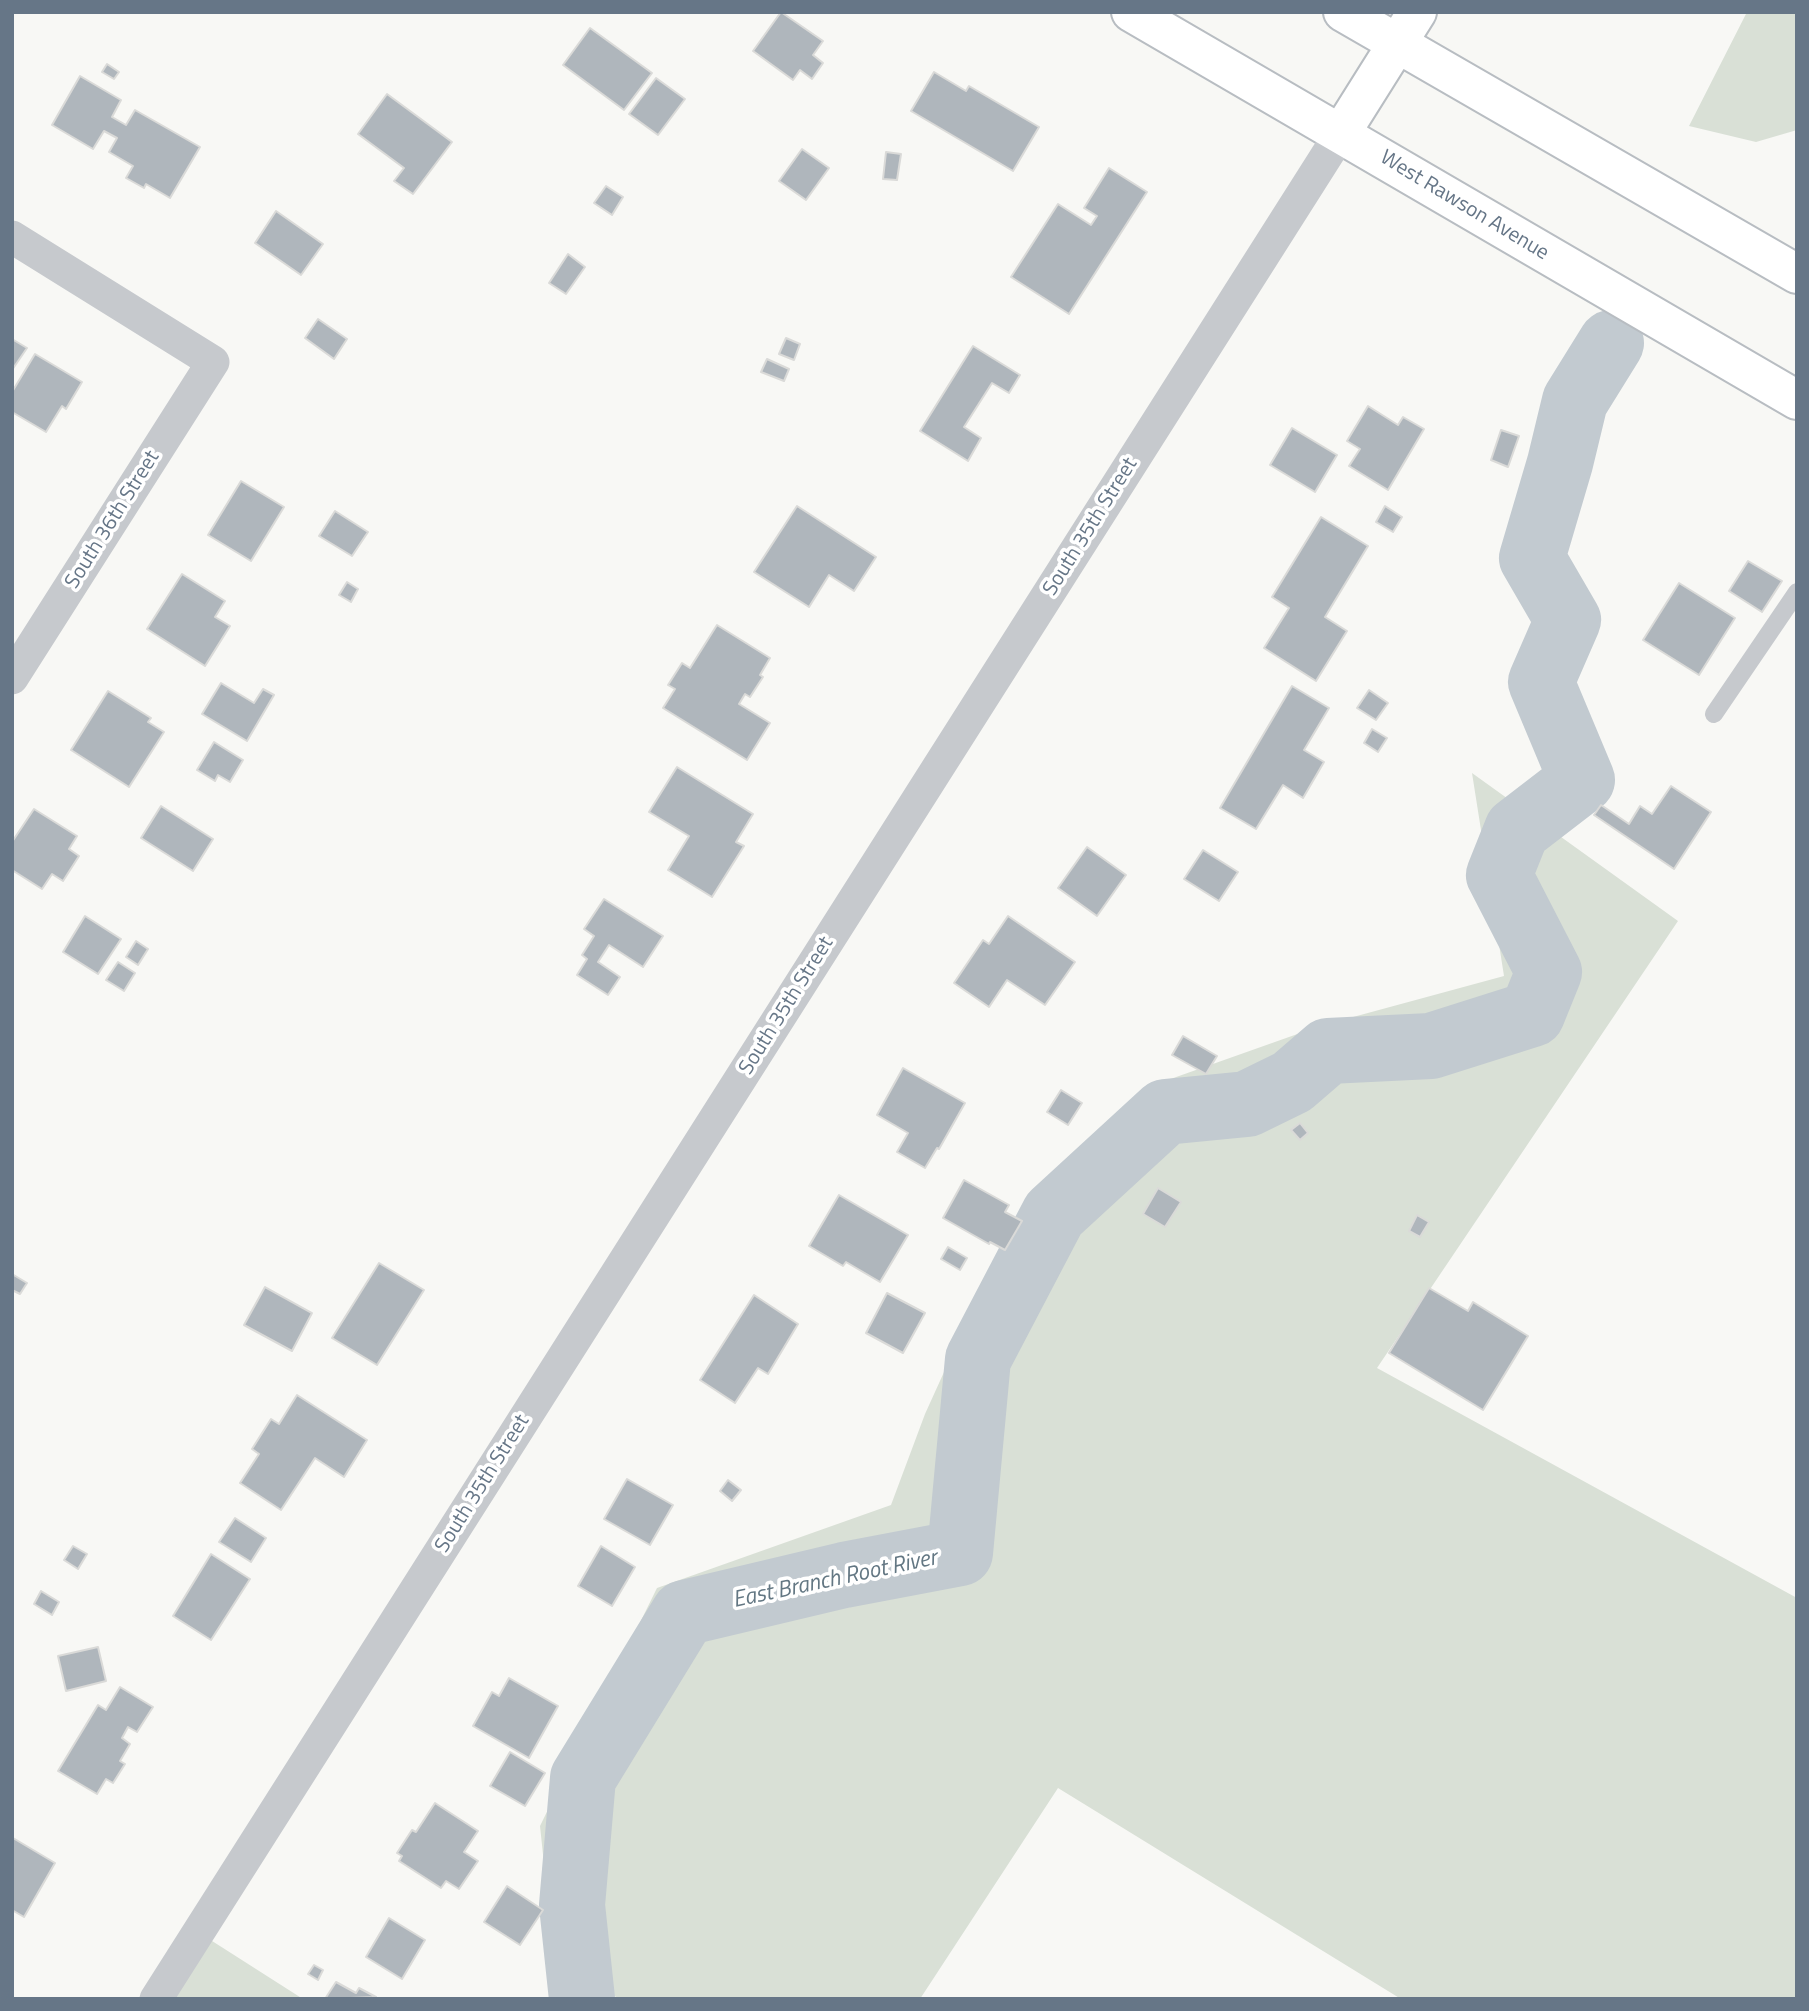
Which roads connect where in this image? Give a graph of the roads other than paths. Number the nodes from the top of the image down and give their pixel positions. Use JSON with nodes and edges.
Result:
{"nodes":[{"id":1,"x":1130,"y":12,"type":"edge"},
{"id":2,"x":1343,"y":12,"type":"edge"},
{"id":3,"x":1407,"y":28,"type":"edge"},
{"id":4,"x":1341,"y":133,"type":"junction"},
{"id":5,"x":12,"y":237,"type":"edge"},
{"id":6,"x":1782,"y":266,"type":"edge"},
{"id":7,"x":1797,"y":400,"type":"edge"},
{"id":8,"x":1797,"y":592,"type":"edge"},
{"id":9,"x":12,"y":678,"type":"edge"},
{"id":10,"x":1714,"y":714,"type":"dead end"},
{"id":11,"x":156,"y":1999,"type":"edge"}],
"edges":[{"from":1,"to":4,"type":"main road","name":"West Rawson Avenue"},
{"from":2,"to":3,"type":"main road"},
{"from":3,"to":4,"type":"main road","name":"South 35th Street"},
{"from":3,"to":6,"type":"main road"},
{"from":4,"to":7,"type":"main road","name":"West Rawson Avenue"},
{"from":4,"to":11,"type":"street","name":"South 35th Street"},
{"from":5,"to":9,"type":"street","name":"South 36th Street"},
{"from":8,"to":10,"type":"lane"}]}
